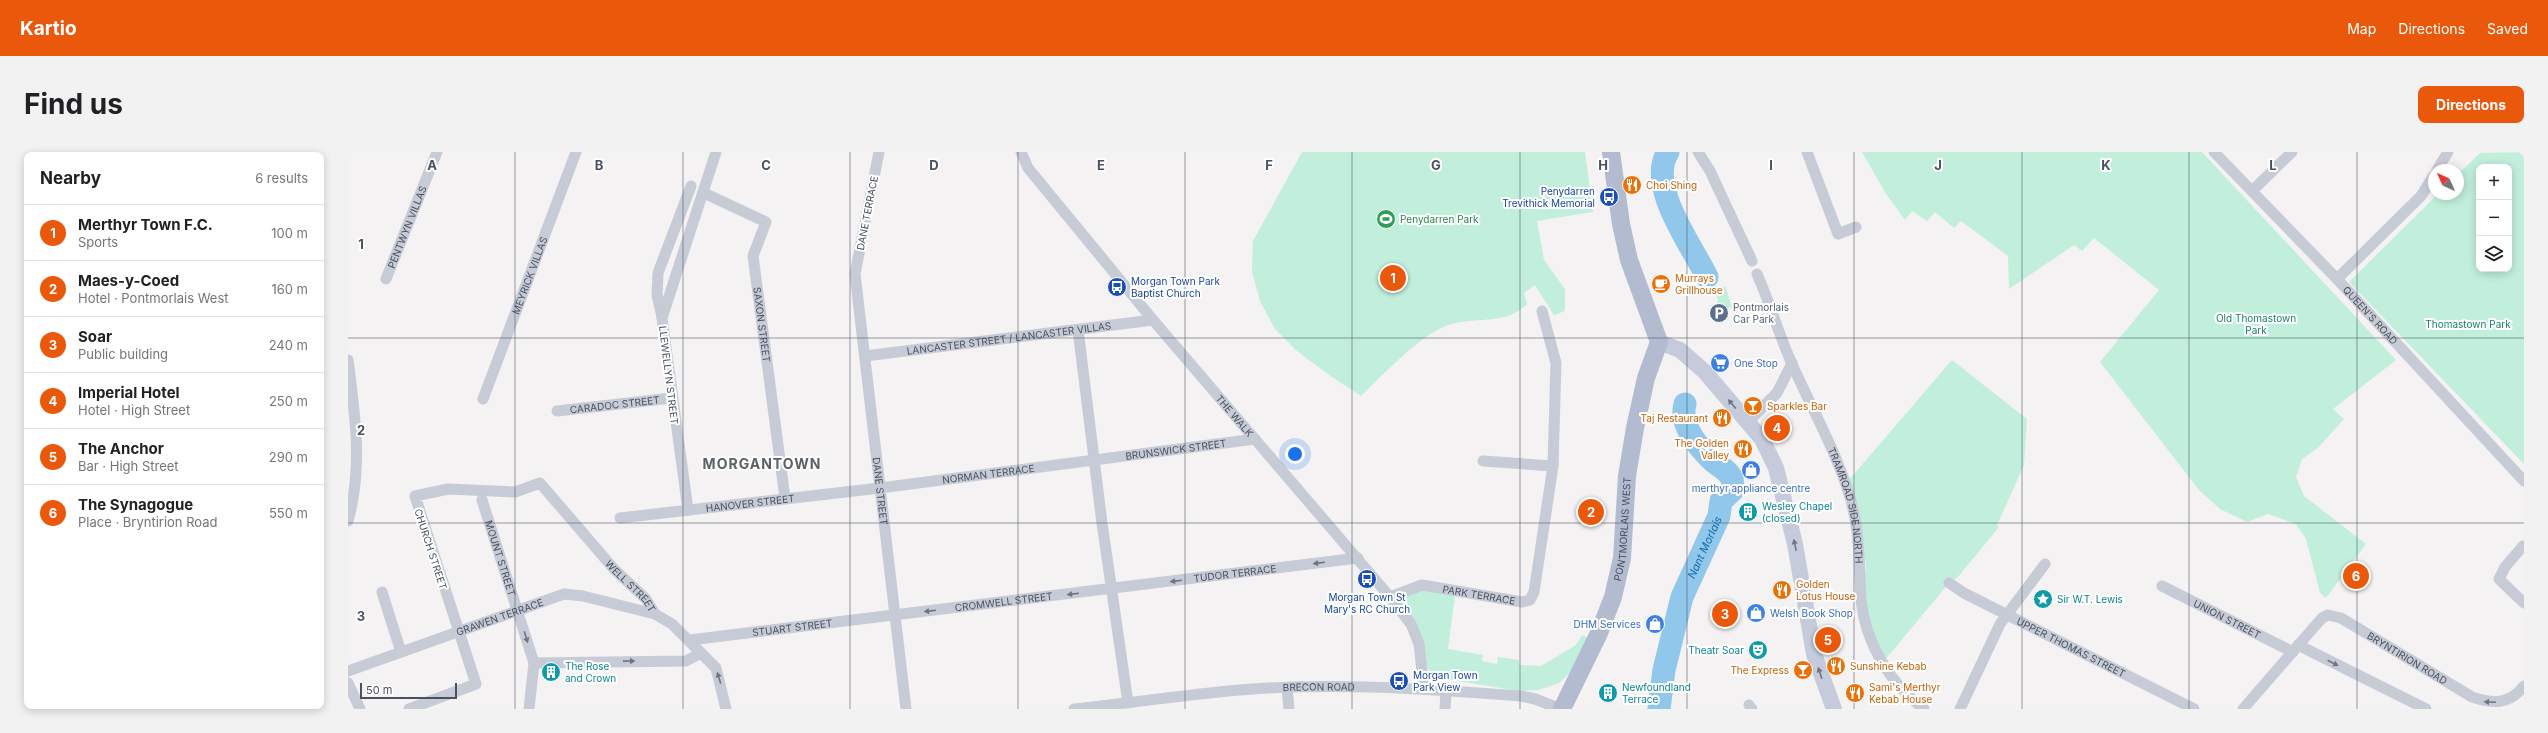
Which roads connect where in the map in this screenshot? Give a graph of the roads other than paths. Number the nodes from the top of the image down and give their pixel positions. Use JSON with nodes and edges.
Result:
{"nodes":[{"id":1,"x":436,"y":152,"type":"edge"},
{"id":2,"x":576,"y":152,"type":"edge"},
{"id":3,"x":716,"y":152,"type":"edge"},
{"id":4,"x":880,"y":152,"type":"edge"},
{"id":5,"x":1021,"y":152,"type":"edge"},
{"id":6,"x":1611,"y":152,"type":"edge"},
{"id":7,"x":1698,"y":152,"type":"edge"},
{"id":8,"x":1807,"y":152,"type":"edge"},
{"id":9,"x":2214,"y":152,"type":"edge"},
{"id":10,"x":2292,"y":152,"type":"edge"},
{"id":11,"x":2448,"y":152,"type":"edge"},
{"id":12,"x":2441,"y":164,"type":"edge"},
{"id":13,"x":2428,"y":185,"type":"edge"},
{"id":14,"x":691,"y":186,"type":"dead end"},
{"id":15,"x":2252,"y":190,"type":"junction"},
{"id":16,"x":704,"y":194,"type":"junction"},
{"id":17,"x":1856,"y":227,"type":"dead end"},
{"id":18,"x":1752,"y":261,"type":"dead end"},
{"id":19,"x":855,"y":274,"type":"joint"},
{"id":20,"x":1757,"y":274,"type":"dead end"},
{"id":21,"x":386,"y":279,"type":"dead end"},
{"id":22,"x":2337,"y":279,"type":"junction"},
{"id":23,"x":1542,"y":311,"type":"dead end"},
{"id":24,"x":662,"y":318,"type":"junction"},
{"id":25,"x":1153,"y":320,"type":"junction"},
{"id":26,"x":1078,"y":330,"type":"junction"},
{"id":27,"x":1659,"y":342,"type":"junction"},
{"id":28,"x":864,"y":356,"type":"junction"},
{"id":29,"x":348,"y":360,"type":"edge"},
{"id":30,"x":1792,"y":363,"type":"junction"},
{"id":31,"x":672,"y":398,"type":"junction"},
{"id":32,"x":484,"y":399,"type":"dead end"},
{"id":33,"x":557,"y":411,"type":"dead end"},
{"id":34,"x":1748,"y":422,"type":"junction"},
{"id":35,"x":1255,"y":439,"type":"junction"},
{"id":36,"x":1096,"y":459,"type":"junction"},
{"id":37,"x":1483,"y":461,"type":"dead end"},
{"id":38,"x":1552,"y":466,"type":"junction"},
{"id":39,"x":2524,"y":481,"type":"edge"},
{"id":40,"x":540,"y":484,"type":"joint"},
{"id":41,"x":880,"y":488,"type":"junction"},
{"id":42,"x":785,"y":498,"type":"junction"},
{"id":43,"x":482,"y":500,"type":"dead end"},
{"id":44,"x":688,"y":510,"type":"junction"},
{"id":45,"x":620,"y":518,"type":"dead end"},
{"id":46,"x":348,"y":521,"type":"edge"},
{"id":47,"x":2523,"y":546,"type":"edge"},
{"id":48,"x":1358,"y":558,"type":"junction"},
{"id":49,"x":2046,"y":564,"type":"dead end"},
{"id":50,"x":1949,"y":583,"type":"dead end"},
{"id":51,"x":2162,"y":586,"type":"dead end"},
{"id":52,"x":1112,"y":589,"type":"junction"},
{"id":53,"x":382,"y":592,"type":"dead end"},
{"id":54,"x":1390,"y":597,"type":"junction"},
{"id":55,"x":2524,"y":603,"type":"edge"},
{"id":56,"x":518,"y":610,"type":"junction"},
{"id":57,"x":654,"y":614,"type":"junction"},
{"id":58,"x":895,"y":615,"type":"junction"},
{"id":59,"x":2007,"y":615,"type":"junction"},
{"id":60,"x":458,"y":632,"type":"junction"},
{"id":61,"x":690,"y":640,"type":"junction"},
{"id":62,"x":2295,"y":648,"type":"junction"},
{"id":63,"x":401,"y":652,"type":"junction"},
{"id":64,"x":701,"y":653,"type":"junction"},
{"id":65,"x":534,"y":663,"type":"junction"},
{"id":66,"x":348,"y":671,"type":"edge"},
{"id":67,"x":348,"y":683,"type":"edge"},
{"id":68,"x":2524,"y":686,"type":"edge"},
{"id":69,"x":1287,"y":688,"type":"junction"},
{"id":70,"x":1424,"y":689,"type":"junction"},
{"id":71,"x":1446,"y":691,"type":"junction"},
{"id":72,"x":1135,"y":705,"type":"edge"},
{"id":73,"x":360,"y":709,"type":"edge"},
{"id":74,"x":409,"y":709,"type":"edge"},
{"id":75,"x":529,"y":709,"type":"edge"},
{"id":76,"x":726,"y":709,"type":"edge"},
{"id":77,"x":906,"y":709,"type":"edge"},
{"id":78,"x":1074,"y":709,"type":"edge"},
{"id":79,"x":1289,"y":709,"type":"edge"},
{"id":80,"x":1445,"y":709,"type":"edge"},
{"id":81,"x":1562,"y":709,"type":"edge"},
{"id":82,"x":1834,"y":709,"type":"edge"},
{"id":83,"x":1924,"y":709,"type":"edge"},
{"id":84,"x":1960,"y":709,"type":"edge"},
{"id":85,"x":2194,"y":709,"type":"edge"},
{"id":86,"x":2243,"y":709,"type":"edge"},
{"id":87,"x":2426,"y":709,"type":"edge"}],
"edges":[{"from":1,"to":21,"type":"street","name":"PENTWYN VILLAS"},
{"from":2,"to":32,"type":"street","name":"MEYRICK VILLAS"},
{"from":3,"to":16,"type":"street","name":"LLEWELLYN STREET"},
{"from":4,"to":19,"type":"street","name":"DANE TERRACE"},
{"from":5,"to":25,"type":"street","name":"THE WALK"},
{"from":6,"to":27,"type":"main road"},
{"from":7,"to":18,"type":"street"},
{"from":8,"to":17,"type":"street"},
{"from":9,"to":15,"type":"street","name":"QUEEN'S ROAD"},
{"from":10,"to":15,"type":"street"},
{"from":11,"to":12,"type":"street"},
{"from":13,"to":22,"type":"street"},
{"from":14,"to":24,"type":"street"},
{"from":15,"to":22,"type":"street","name":"QUEEN'S ROAD"},
{"from":16,"to":24,"type":"street","name":"LLEWELLYN STREET"},
{"from":16,"to":42,"type":"street","name":"SAXON STREET"},
{"from":19,"to":28,"type":"street","name":"DANE STREET"},
{"from":20,"to":30,"type":"street","name":"TRAMROAD SIDE NORTH"},
{"from":22,"to":39,"type":"street","name":"QUEEN'S ROAD"},
{"from":23,"to":38,"type":"street","name":"PARK TERRACE"},
{"from":24,"to":31,"type":"street","name":"LLEWELLYN STREET"},
{"from":25,"to":26,"type":"street","name":"LANCASTER STREET / LANCASTER VILLAS"},
{"from":25,"to":35,"type":"street","name":"THE WALK"},
{"from":26,"to":28,"type":"street","name":"LANCASTER STREET / LANCASTER VILLAS"},
{"from":26,"to":36,"type":"street"},
{"from":34,"to":27,"type":"street","one_way":true},
{"from":27,"to":81,"type":"main road","name":"PONTMORLAIS WEST"},
{"from":28,"to":41,"type":"street","name":"DANE STREET"},
{"from":29,"to":46,"type":"street"},
{"from":30,"to":34,"type":"street"},
{"from":30,"to":83,"type":"street","name":"TRAMROAD SIDE NORTH"},
{"from":31,"to":33,"type":"street","name":"CARADOC STREET"},
{"from":31,"to":44,"type":"street","name":"LLEWELLYN STREET"},
{"from":82,"to":34,"type":"street","one_way":true},
{"from":35,"to":36,"type":"street","name":"BRUNSWICK STREET"},
{"from":35,"to":48,"type":"street","name":"THE WALK"},
{"from":36,"to":41,"type":"street","name":"NORMAN TERRACE"},
{"from":36,"to":52,"type":"street"},
{"from":37,"to":38,"type":"street"},
{"from":38,"to":54,"type":"street","name":"PARK TERRACE"},
{"from":40,"to":57,"type":"street","name":"WELL STREET"},
{"from":40,"to":60,"type":"street","name":"CHURCH STREET"},
{"from":41,"to":42,"type":"street","name":"HANOVER STREET"},
{"from":41,"to":58,"type":"street","name":"DANE STREET"},
{"from":42,"to":44,"type":"street","name":"HANOVER STREET"},
{"from":43,"to":56,"type":"street","name":"MOUNT STREET"},
{"from":44,"to":45,"type":"street","name":"HANOVER STREET"},
{"from":47,"to":55,"type":"street"},
{"from":48,"to":52,"type":"street","name":"TUDOR TERRACE","one_way":true},
{"from":48,"to":54,"type":"street","name":"THE WALK"},
{"from":49,"to":59,"type":"street"},
{"from":50,"to":59,"type":"street","name":"UPPER THOMAS STREET"},
{"from":51,"to":62,"type":"street","name":"UNION STREET"},
{"from":52,"to":58,"type":"street","name":"CROMWELL STREET","one_way":true},
{"from":52,"to":72,"type":"street"},
{"from":53,"to":63,"type":"street"},
{"from":54,"to":70,"type":"street","name":"THE WALK"},
{"from":56,"to":57,"type":"street","name":"GRAWEN TERRACE"},
{"from":56,"to":60,"type":"street","name":"GRAWEN TERRACE"},
{"from":56,"to":65,"type":"street","name":"MOUNT STREET","one_way":true},
{"from":57,"to":61,"type":"street","name":"WELL STREET"},
{"from":58,"to":61,"type":"street","name":"STUART STREET"},
{"from":58,"to":77,"type":"street","name":"DANE STREET"},
{"from":59,"to":84,"type":"street"},
{"from":59,"to":85,"type":"street","name":"UPPER THOMAS STREET"},
{"from":60,"to":63,"type":"street","name":"GRAWEN TERRACE"},
{"from":60,"to":74,"type":"street"},
{"from":61,"to":64,"type":"street","name":"WELL STREET"},
{"from":68,"to":62,"type":"street","name":"BRYNTIRION ROAD","one_way":true},
{"from":62,"to":86,"type":"street"},
{"from":62,"to":87,"type":"street","name":"UNION STREET","one_way":true},
{"from":63,"to":66,"type":"street","name":"GRAWEN TERRACE"},
{"from":65,"to":64,"type":"street","one_way":true},
{"from":76,"to":64,"type":"street","name":"WELL STREET","one_way":true},
{"from":65,"to":75,"type":"street","name":"MOUNT STREET"},
{"from":67,"to":73,"type":"street"},
{"from":69,"to":70,"type":"street","name":"BRECON ROAD"},
{"from":69,"to":72,"type":"street","name":"BRECON ROAD"},
{"from":69,"to":79,"type":"street"},
{"from":70,"to":71,"type":"street","name":"BRECON ROAD"},
{"from":71,"to":80,"type":"street"},
{"from":71,"to":81,"type":"street","name":"BRECON ROAD"},
{"from":72,"to":78,"type":"street","name":"BRECON ROAD"}]}
